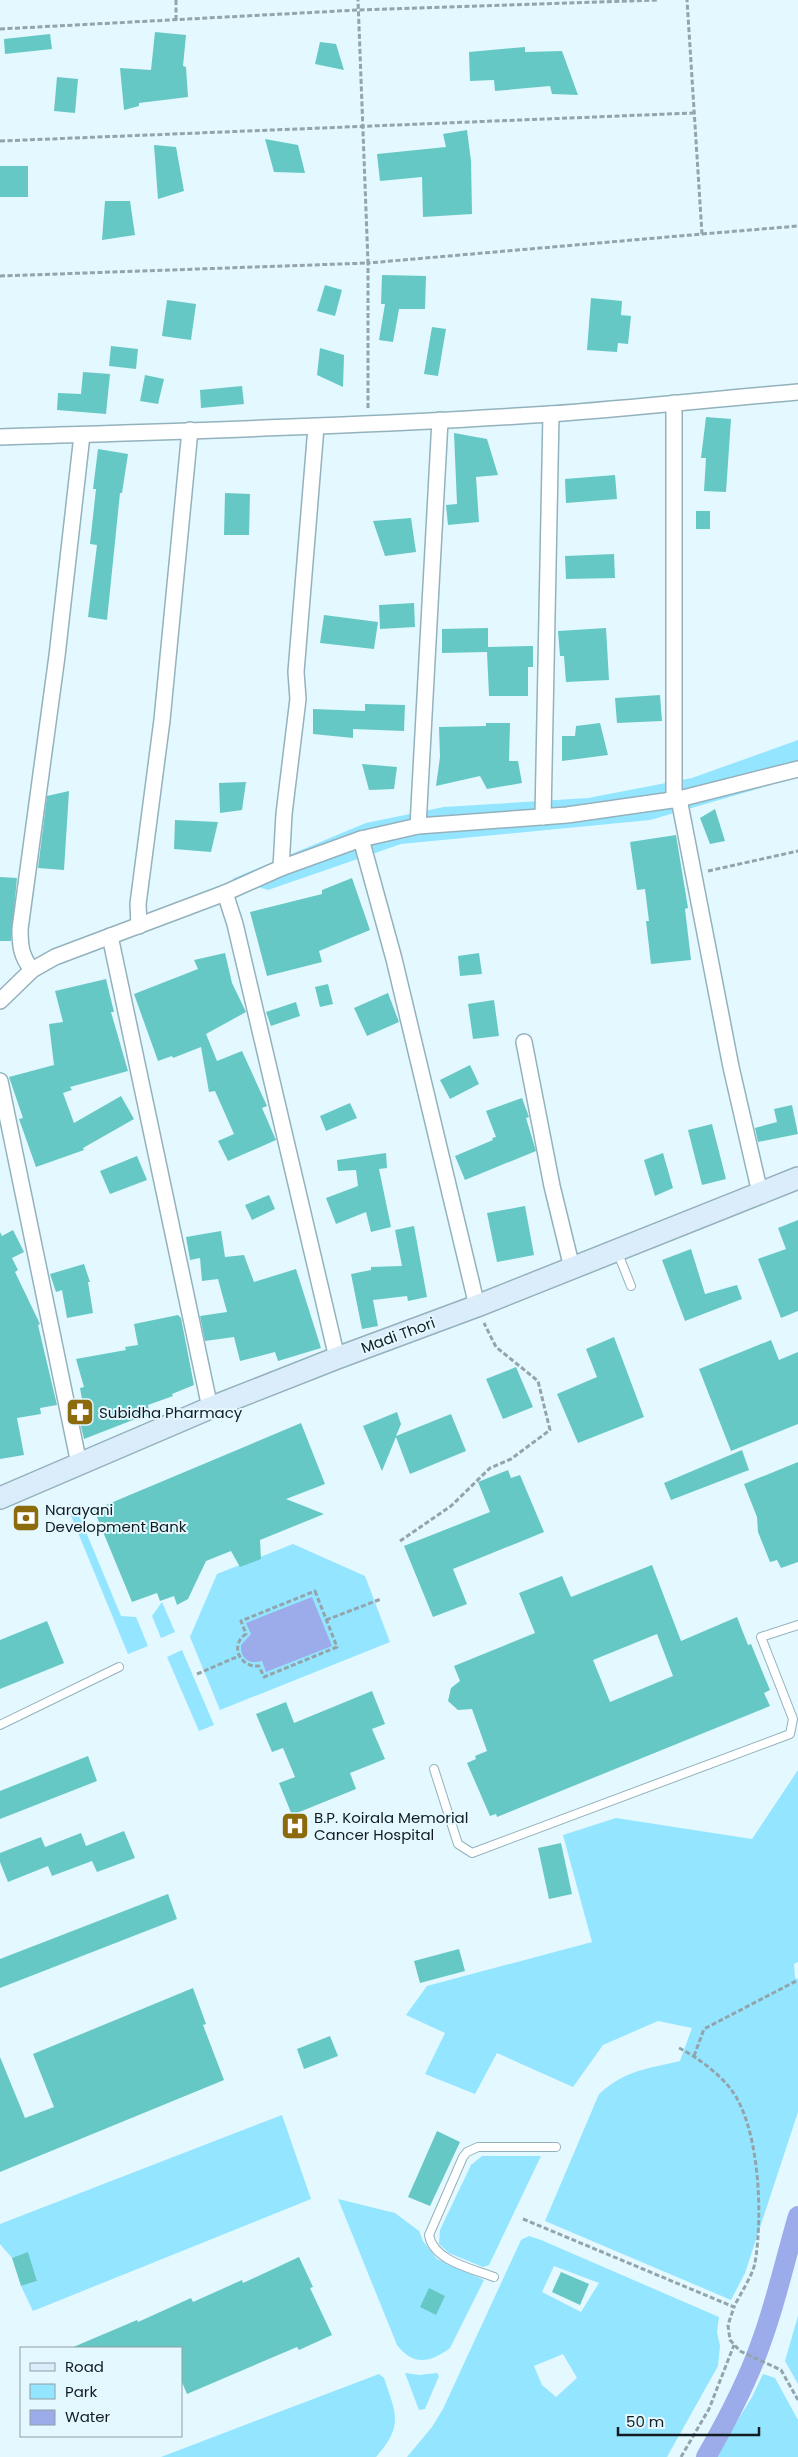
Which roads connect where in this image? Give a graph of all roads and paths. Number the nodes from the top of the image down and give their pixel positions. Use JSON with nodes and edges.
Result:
{"nodes":[{"id":1,"x":176,"y":0,"type":"edge"},
{"id":2,"x":358,"y":0,"type":"edge"},
{"id":3,"x":659,"y":0,"type":"edge"},
{"id":4,"x":687,"y":0,"type":"edge"},
{"id":5,"x":358,"y":10,"type":"junction"},
{"id":6,"x":176,"y":20,"type":"junction"},
{"id":7,"x":0,"y":29,"type":"edge"},
{"id":8,"x":693,"y":113,"type":"junction"},
{"id":9,"x":363,"y":127,"type":"junction"},
{"id":10,"x":0,"y":141,"type":"edge"},
{"id":11,"x":798,"y":226,"type":"edge"},
{"id":12,"x":702,"y":234,"type":"junction"},
{"id":13,"x":368,"y":262,"type":"junction"},
{"id":14,"x":0,"y":276,"type":"edge"},
{"id":15,"x":798,"y":392,"type":"edge"},
{"id":16,"x":674,"y":403,"type":"junction"},
{"id":17,"x":551,"y":414,"type":"junction"},
{"id":18,"x":440,"y":420,"type":"junction"},
{"id":19,"x":368,"y":423,"type":"junction"},
{"id":20,"x":316,"y":427,"type":"junction"},
{"id":21,"x":190,"y":430,"type":"junction"},
{"id":22,"x":82,"y":434,"type":"junction"},
{"id":23,"x":0,"y":437,"type":"edge"},
{"id":24,"x":798,"y":769,"type":"edge"},
{"id":25,"x":676,"y":800,"type":"junction"},
{"id":26,"x":543,"y":817,"type":"junction"},
{"id":27,"x":418,"y":826,"type":"junction"},
{"id":28,"x":361,"y":839,"type":"junction"},
{"id":29,"x":798,"y":851,"type":"edge"},
{"id":30,"x":281,"y":868,"type":"junction"},
{"id":31,"x":694,"y":874,"type":"junction"},
{"id":32,"x":225,"y":893,"type":"junction"},
{"id":33,"x":139,"y":926,"type":"junction"},
{"id":34,"x":110,"y":936,"type":"junction"},
{"id":35,"x":32,"y":970,"type":"junction"},
{"id":36,"x":0,"y":1001,"type":"edge"},
{"id":37,"x":524,"y":1042,"type":"dead end"},
{"id":38,"x":0,"y":1081,"type":"edge"},
{"id":39,"x":798,"y":1178,"type":"edge"},
{"id":40,"x":760,"y":1192,"type":"junction"},
{"id":41,"x":617,"y":1250,"type":"junction"},
{"id":42,"x":572,"y":1268,"type":"junction"},
{"id":43,"x":631,"y":1286,"type":"dead end"},
{"id":44,"x":477,"y":1306,"type":"junction"},
{"id":45,"x":336,"y":1358,"type":"junction"},
{"id":46,"x":210,"y":1408,"type":"junction"},
{"id":47,"x":79,"y":1464,"type":"junction"},
{"id":48,"x":0,"y":1498,"type":"edge"},
{"id":49,"x":400,"y":1541,"type":"dead end"},
{"id":50,"x":381,"y":1599,"type":"dead end"},
{"id":51,"x":326,"y":1620,"type":"junction"},
{"id":52,"x":798,"y":1625,"type":"edge"},
{"id":53,"x":239,"y":1656,"type":"junction"},
{"id":54,"x":119,"y":1667,"type":"dead end"},
{"id":55,"x":197,"y":1674,"type":"dead end"},
{"id":56,"x":0,"y":1725,"type":"edge"},
{"id":57,"x":434,"y":1769,"type":"dead end"},
{"id":58,"x":798,"y":1980,"type":"edge"},
{"id":59,"x":679,"y":2048,"type":"dead end"},
{"id":60,"x":694,"y":2056,"type":"junction"},
{"id":61,"x":556,"y":2146,"type":"dead end"},
{"id":62,"x":523,"y":2220,"type":"dead end"},
{"id":63,"x":494,"y":2277,"type":"dead end"},
{"id":64,"x":734,"y":2308,"type":"junction"},
{"id":65,"x":734,"y":2344,"type":"junction"},
{"id":66,"x":798,"y":2400,"type":"edge"},
{"id":67,"x":681,"y":2457,"type":"edge"}],
"edges":[{"from":1,"to":6,"type":"path"},
{"from":2,"to":5,"type":"path"},
{"from":3,"to":5,"type":"path"},
{"from":4,"to":8,"type":"path"},
{"from":5,"to":6,"type":"path"},
{"from":5,"to":9,"type":"path"},
{"from":6,"to":7,"type":"path"},
{"from":8,"to":9,"type":"path"},
{"from":8,"to":12,"type":"path"},
{"from":9,"to":10,"type":"path"},
{"from":9,"to":13,"type":"path"},
{"from":11,"to":12,"type":"path"},
{"from":12,"to":13,"type":"path"},
{"from":13,"to":14,"type":"path"},
{"from":13,"to":19,"type":"path"},
{"from":15,"to":16,"type":"street"},
{"from":16,"to":17,"type":"street"},
{"from":16,"to":25,"type":"street"},
{"from":17,"to":18,"type":"street"},
{"from":17,"to":26,"type":"street"},
{"from":18,"to":19,"type":"street"},
{"from":18,"to":27,"type":"street"},
{"from":19,"to":20,"type":"street"},
{"from":20,"to":21,"type":"street"},
{"from":20,"to":30,"type":"street"},
{"from":21,"to":22,"type":"street"},
{"from":21,"to":33,"type":"street"},
{"from":22,"to":23,"type":"street"},
{"from":22,"to":35,"type":"street"},
{"from":24,"to":25,"type":"street"},
{"from":25,"to":26,"type":"street"},
{"from":25,"to":31,"type":"street"},
{"from":26,"to":27,"type":"street"},
{"from":27,"to":28,"type":"street"},
{"from":28,"to":30,"type":"street"},
{"from":28,"to":44,"type":"street"},
{"from":29,"to":31,"type":"path"},
{"from":30,"to":32,"type":"street"},
{"from":31,"to":40,"type":"street"},
{"from":32,"to":33,"type":"street"},
{"from":32,"to":45,"type":"street"},
{"from":33,"to":34,"type":"street"},
{"from":34,"to":35,"type":"street"},
{"from":34,"to":46,"type":"street"},
{"from":35,"to":36,"type":"street"},
{"from":37,"to":42,"type":"street"},
{"from":38,"to":47,"type":"street"},
{"from":39,"to":40,"type":"main road","name":"Madi Thori"},
{"from":40,"to":41,"type":"main road","name":"Madi Thori"},
{"from":41,"to":42,"type":"main road","name":"Madi Thori"},
{"from":41,"to":43,"type":"lane"},
{"from":42,"to":44,"type":"main road","name":"Madi Thori"},
{"from":44,"to":45,"type":"main road","name":"Madi Thori"},
{"from":44,"to":49,"type":"path"},
{"from":45,"to":46,"type":"main road","name":"Madi Thori"},
{"from":46,"to":47,"type":"main road","name":"Madi Thori"},
{"from":47,"to":48,"type":"main road","name":"Madi Thori"},
{"from":50,"to":51,"type":"path"},
{"from":51,"to":53,"type":"path"},
{"from":51,"to":53,"type":"path"},
{"from":52,"to":57,"type":"lane"},
{"from":53,"to":55,"type":"path"},
{"from":54,"to":56,"type":"lane"},
{"from":58,"to":60,"type":"path"},
{"from":59,"to":60,"type":"path"},
{"from":60,"to":64,"type":"path"},
{"from":61,"to":63,"type":"lane"},
{"from":62,"to":64,"type":"path"},
{"from":64,"to":65,"type":"path"},
{"from":65,"to":66,"type":"path"},
{"from":65,"to":67,"type":"path"}]}
